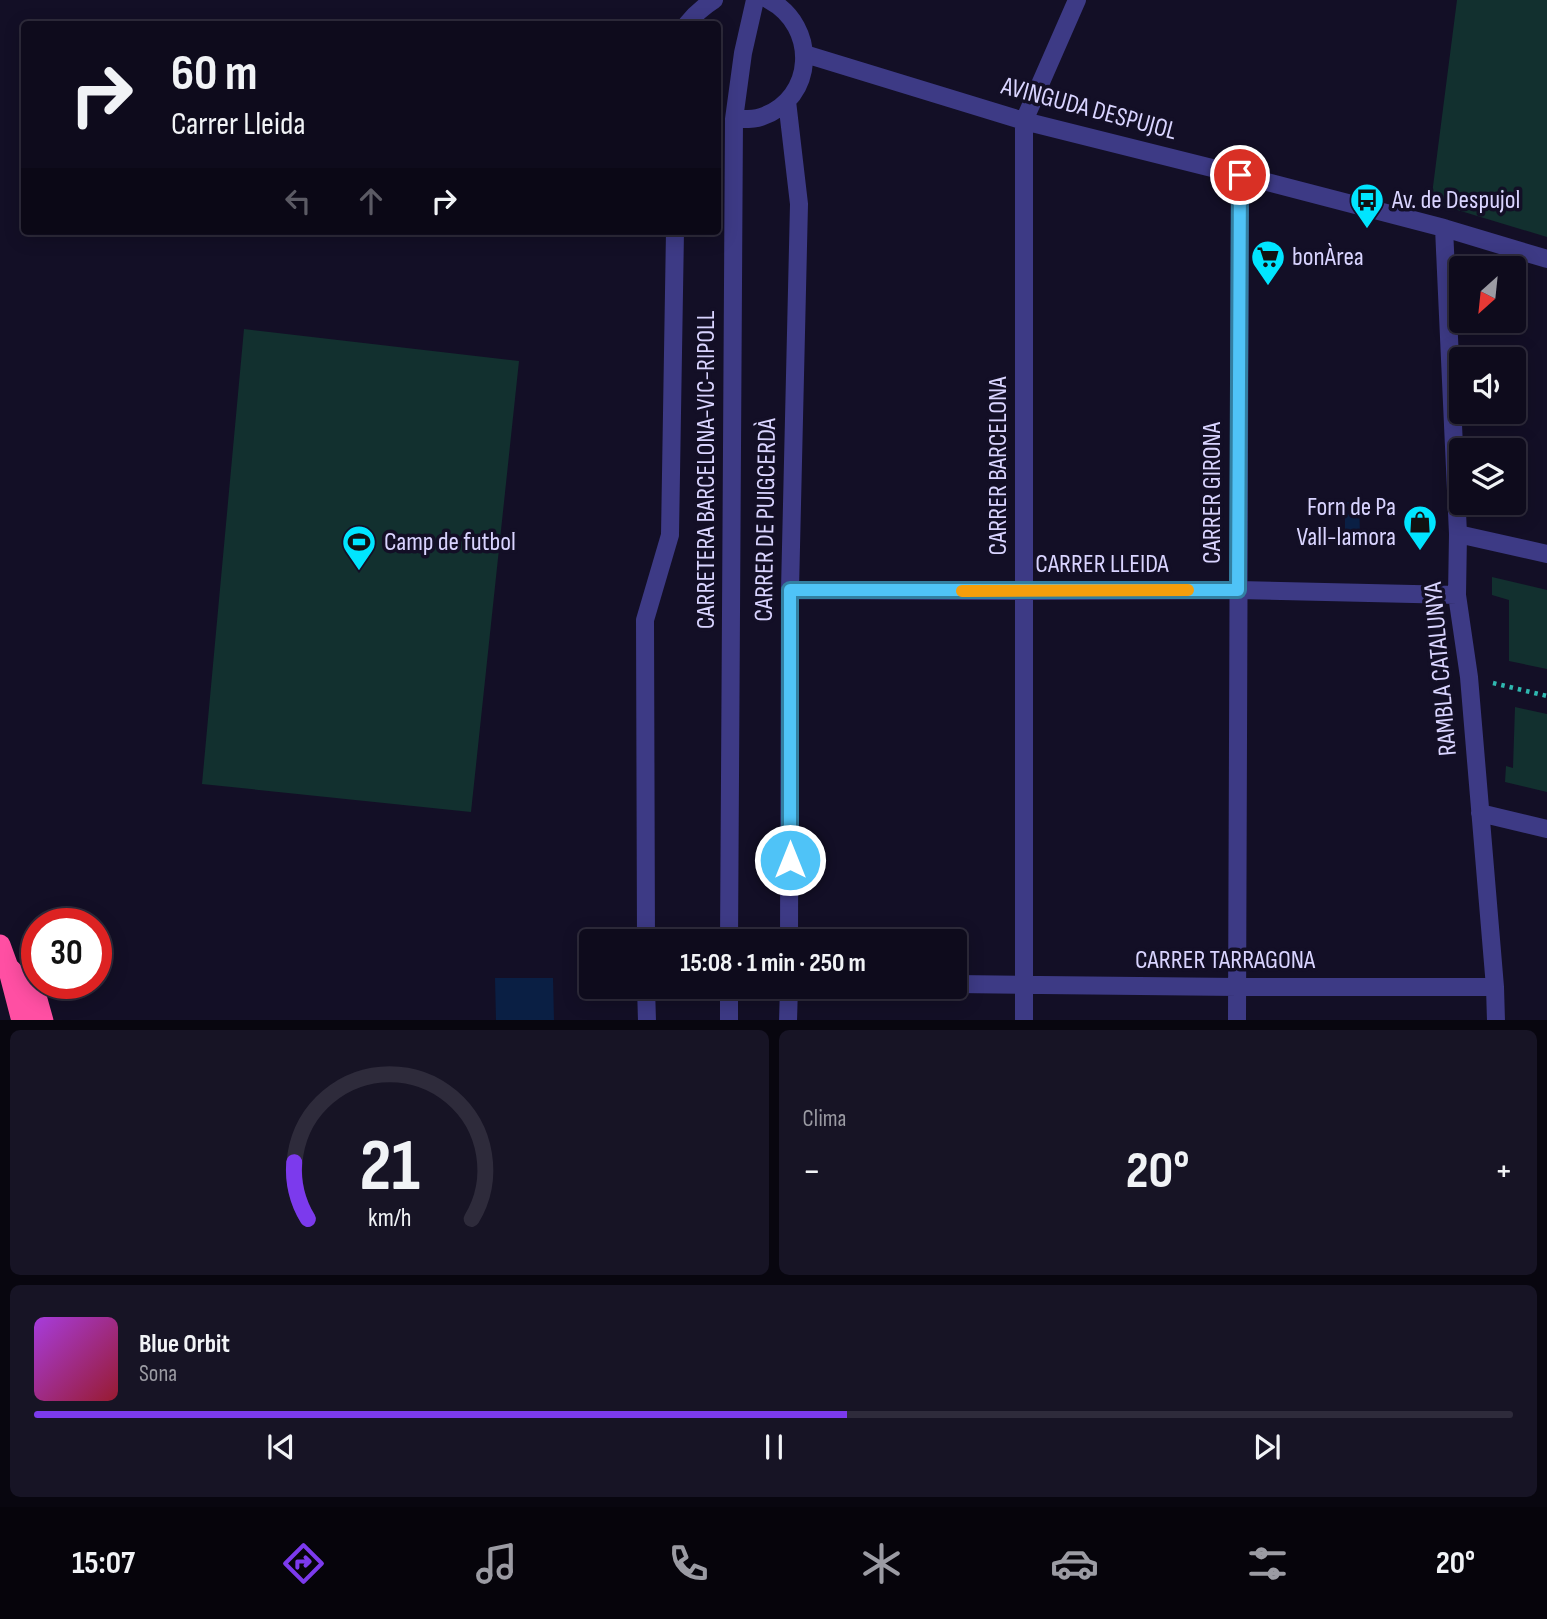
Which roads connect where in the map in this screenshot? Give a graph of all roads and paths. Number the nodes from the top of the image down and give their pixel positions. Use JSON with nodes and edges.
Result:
{"nodes":[{"id":1,"x":714,"y":0,"type":"edge"},
{"id":2,"x":755,"y":0,"type":"edge"},
{"id":3,"x":769,"y":0,"type":"edge"},
{"id":4,"x":1077,"y":0,"type":"edge"},
{"id":5,"x":693,"y":13,"type":"edge"},
{"id":6,"x":805,"y":54,"type":"junction"},
{"id":7,"x":787,"y":101,"type":"junction"},
{"id":8,"x":733,"y":119,"type":"junction"},
{"id":9,"x":1024,"y":121,"type":"junction"},
{"id":10,"x":1240,"y":175,"type":"junction"},
{"id":11,"x":1444,"y":228,"type":"junction"},
{"id":12,"x":675,"y":235,"type":"edge"},
{"id":13,"x":1547,"y":258,"type":"edge"},
{"id":14,"x":1458,"y":534,"type":"junction"},
{"id":15,"x":1547,"y":554,"type":"edge"},
{"id":16,"x":790,"y":590,"type":"junction"},
{"id":17,"x":1238,"y":590,"type":"junction"},
{"id":18,"x":1024,"y":591,"type":"junction"},
{"id":19,"x":1457,"y":594,"type":"junction"},
{"id":20,"x":1469,"y":677,"type":"junction"},
{"id":21,"x":1547,"y":696,"type":"edge"},
{"id":22,"x":1480,"y":813,"type":"junction"},
{"id":23,"x":1547,"y":830,"type":"edge"},
{"id":24,"x":646,"y":929,"type":"edge"},
{"id":25,"x":729,"y":929,"type":"edge"},
{"id":26,"x":789,"y":929,"type":"edge"},
{"id":27,"x":0,"y":945,"type":"edge"},
{"id":28,"x":8,"y":967,"type":"junction"},
{"id":29,"x":967,"y":984,"type":"edge"},
{"id":30,"x":1026,"y":984,"type":"junction"},
{"id":31,"x":1238,"y":987,"type":"junction"},
{"id":32,"x":1495,"y":987,"type":"junction"},
{"id":33,"x":646,"y":999,"type":"edge"},
{"id":34,"x":729,"y":999,"type":"edge"},
{"id":35,"x":789,"y":999,"type":"edge"},
{"id":36,"x":22,"y":1020,"type":"edge"},
{"id":37,"x":43,"y":1020,"type":"edge"},
{"id":38,"x":647,"y":1020,"type":"edge"},
{"id":39,"x":729,"y":1020,"type":"edge"},
{"id":40,"x":788,"y":1020,"type":"edge"},
{"id":41,"x":1024,"y":1020,"type":"edge"},
{"id":42,"x":1237,"y":1020,"type":"edge"},
{"id":43,"x":1496,"y":1020,"type":"edge"}],
"edges":[{"from":1,"to":5,"type":"street"},
{"from":2,"to":8,"type":"street","name":"CARRETERA BARCELONA-VIC-RIPOLL"},
{"from":3,"to":6,"type":"street"},
{"from":4,"to":9,"type":"street"},
{"from":6,"to":7,"type":"street"},
{"from":6,"to":9,"type":"street","name":"AVINGUDA DESPUJOL"},
{"from":7,"to":8,"type":"street"},
{"from":7,"to":16,"type":"street","name":"CARRER DE PUIGCERDÀ"},
{"from":8,"to":25,"type":"street","name":"CARRETERA BARCELONA-VIC-RIPOLL"},
{"from":9,"to":10,"type":"street","name":"AVINGUDA DESPUJOL"},
{"from":9,"to":18,"type":"street","name":"CARRER BARCELONA"},
{"from":10,"to":11,"type":"street","name":"AVINGUDA DESPUJOL"},
{"from":10,"to":17,"type":"street","name":"CARRER GIRONA"},
{"from":11,"to":13,"type":"street","name":"AVINGUDA DESPUJOL"},
{"from":11,"to":14,"type":"street","name":"RAMBLA CATALUNYA"},
{"from":12,"to":24,"type":"street"},
{"from":14,"to":15,"type":"street"},
{"from":14,"to":19,"type":"street","name":"RAMBLA CATALUNYA"},
{"from":16,"to":18,"type":"street","name":"CARRER LLEIDA"},
{"from":16,"to":26,"type":"street","name":"CARRER DE PUIGCERDÀ"},
{"from":17,"to":18,"type":"street","name":"CARRER LLEIDA"},
{"from":17,"to":19,"type":"street","name":"CARRER LLEIDA"},
{"from":17,"to":31,"type":"street","name":"CARRER GIRONA"},
{"from":18,"to":30,"type":"street","name":"CARRER BARCELONA"},
{"from":19,"to":20,"type":"street","name":"RAMBLA CATALUNYA"},
{"from":20,"to":21,"type":"path"},
{"from":20,"to":22,"type":"street","name":"RAMBLA CATALUNYA"},
{"from":22,"to":23,"type":"street"},
{"from":22,"to":32,"type":"street","name":"RAMBLA CATALUNYA"},
{"from":27,"to":28,"type":"highway"},
{"from":28,"to":36,"type":"highway"},
{"from":28,"to":37,"type":"highway"},
{"from":29,"to":30,"type":"street","name":"CARRER TARRAGONA"},
{"from":30,"to":31,"type":"street","name":"CARRER TARRAGONA"},
{"from":30,"to":41,"type":"street","name":"CARRER BARCELONA"},
{"from":31,"to":32,"type":"street","name":"CARRER TARRAGONA"},
{"from":31,"to":42,"type":"street","name":"CARRER GIRONA"},
{"from":32,"to":43,"type":"street","name":"RAMBLA CATALUNYA"},
{"from":33,"to":38,"type":"street"},
{"from":34,"to":39,"type":"street"},
{"from":35,"to":40,"type":"street"}]}
